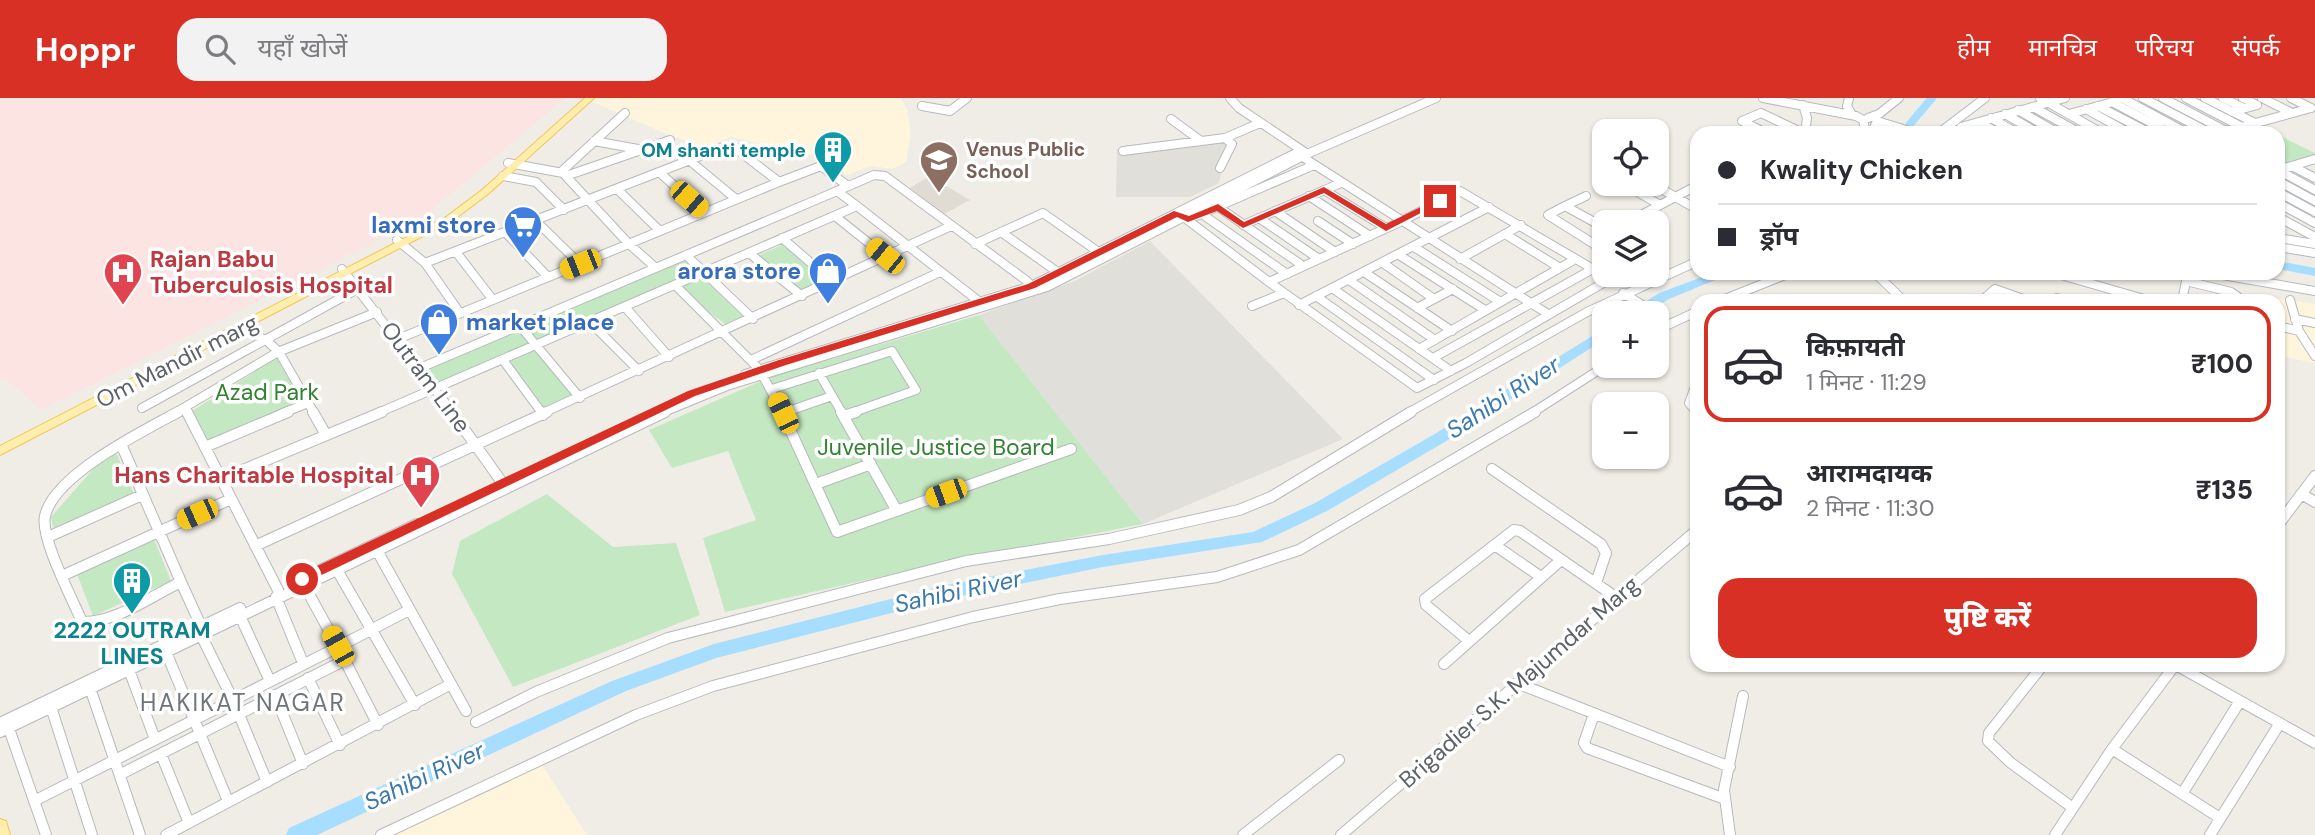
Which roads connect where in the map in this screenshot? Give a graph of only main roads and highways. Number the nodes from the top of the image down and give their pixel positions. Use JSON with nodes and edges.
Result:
{"nodes":[{"id":1,"x":582,"y":100,"type":"edge"},
{"id":2,"x":512,"y":164,"type":"junction"},
{"id":3,"x":401,"y":242,"type":"junction"},
{"id":4,"x":345,"y":271,"type":"junction"},
{"id":5,"x":0,"y":443,"type":"edge"},
{"id":6,"x":0,"y":451,"type":"edge"},
{"id":7,"x":0,"y":826,"type":"edge"},
{"id":8,"x":2,"y":835,"type":"edge"}],
"edges":[{"from":1,"to":2,"type":"main road","name":"Om Mandir marg"},
{"from":2,"to":3,"type":"main road","name":"Om Mandir marg"},
{"from":2,"to":3,"type":"main road","name":"Om Mandir marg"},
{"from":3,"to":4,"type":"main road","name":"Om Mandir marg"},
{"from":4,"to":5,"type":"main road","name":"Om Mandir marg"},
{"from":4,"to":6,"type":"main road","name":"Om Mandir marg"},
{"from":7,"to":8,"type":"main road"}]}
